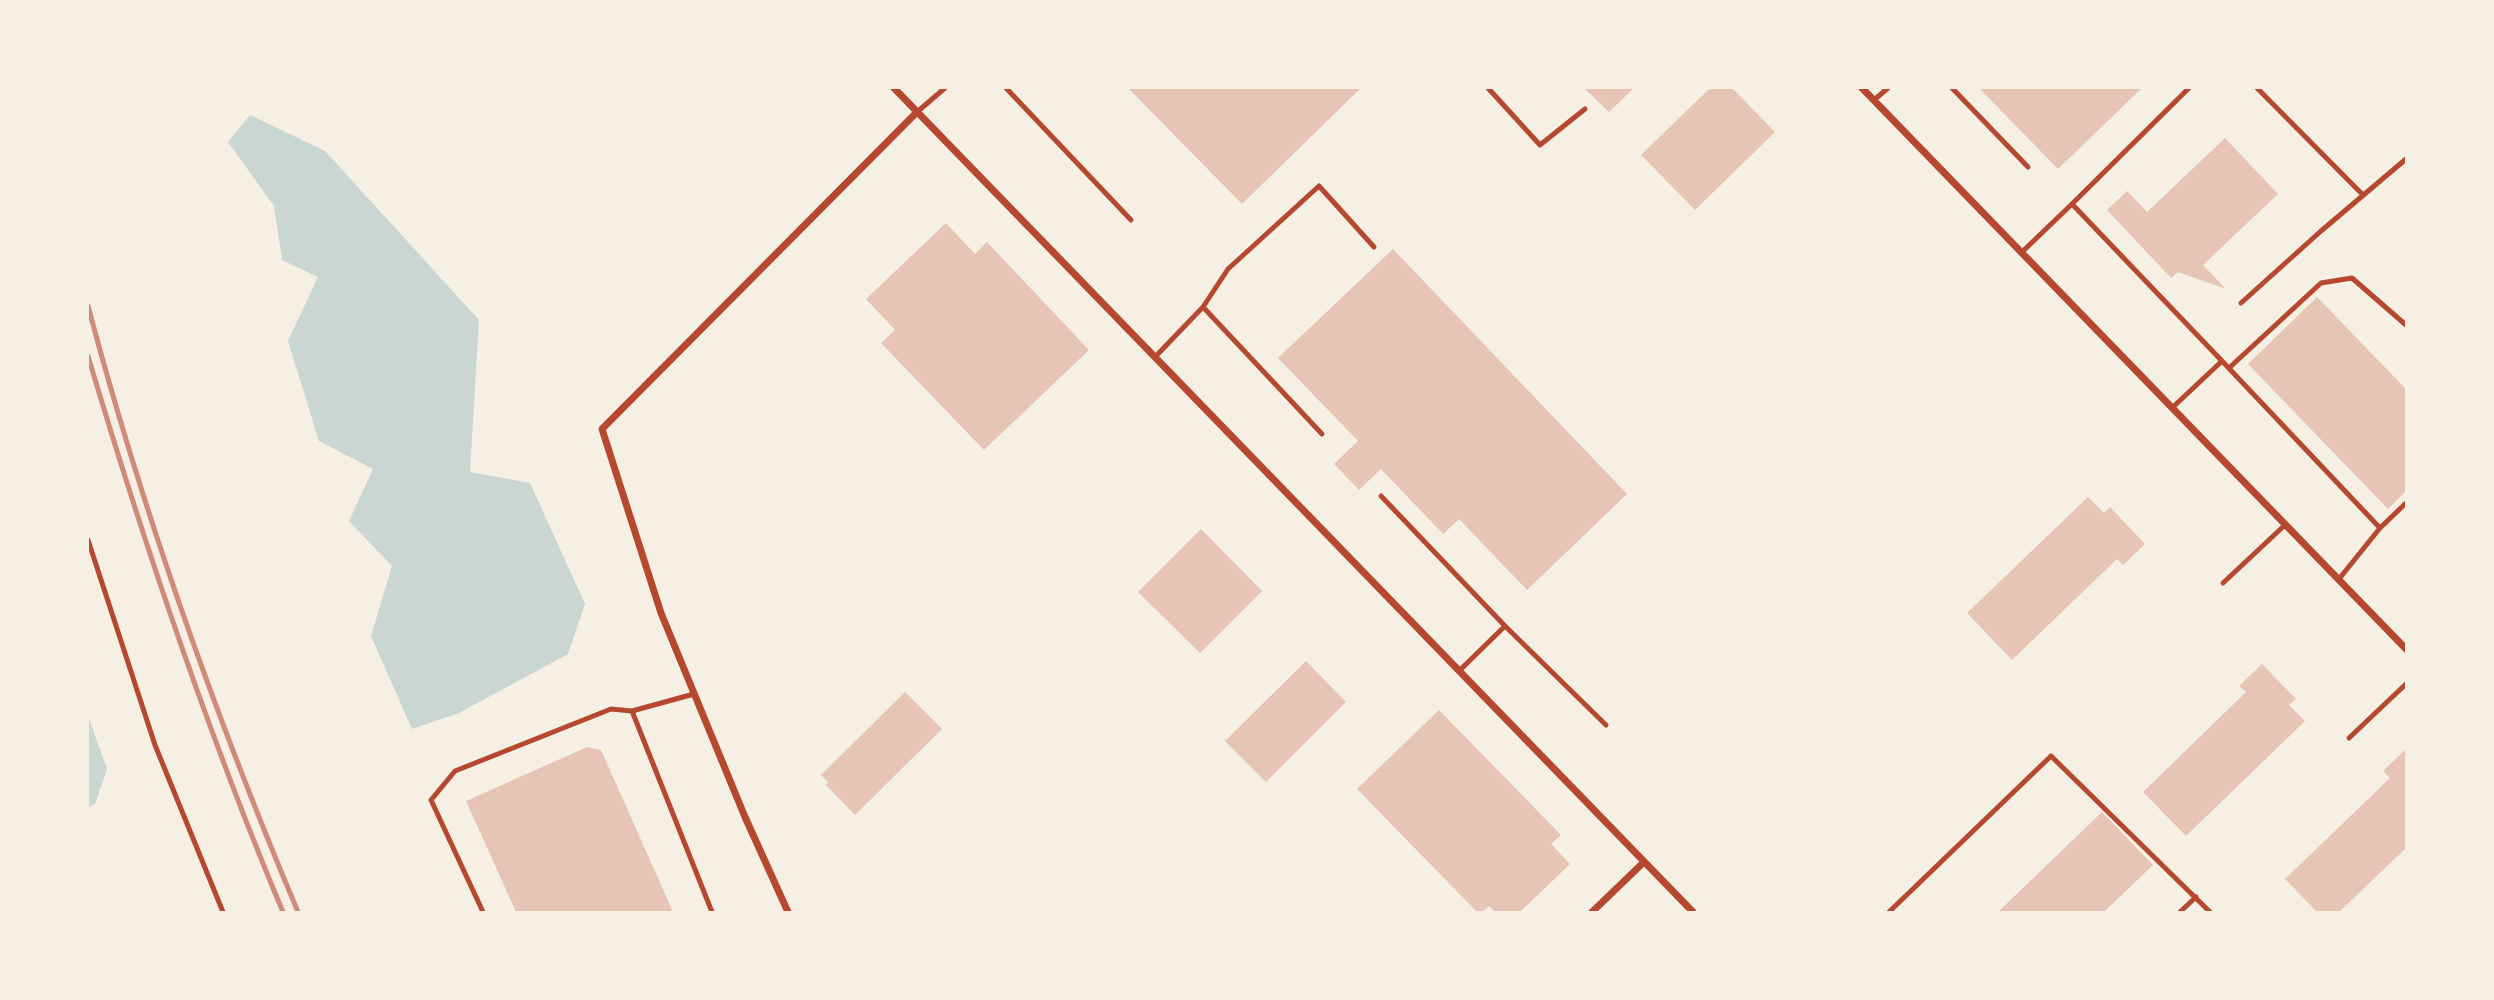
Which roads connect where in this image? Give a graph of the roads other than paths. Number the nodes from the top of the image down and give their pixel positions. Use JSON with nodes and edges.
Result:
{"nodes":[{"id":1,"x":894,"y":88,"type":"edge"},
{"id":2,"x":944,"y":88,"type":"edge"},
{"id":3,"x":1006,"y":88,"type":"edge"},
{"id":4,"x":1488,"y":88,"type":"edge"},
{"id":5,"x":1863,"y":88,"type":"edge"},
{"id":6,"x":1888,"y":88,"type":"edge"},
{"id":7,"x":1952,"y":88,"type":"edge"},
{"id":8,"x":2189,"y":88,"type":"edge"},
{"id":9,"x":2257,"y":88,"type":"edge"},
{"id":10,"x":1874,"y":100,"type":"junction"},
{"id":11,"x":1585,"y":109,"type":"dead end"},
{"id":12,"x":918,"y":112,"type":"junction"},
{"id":13,"x":2406,"y":159,"type":"edge"},
{"id":14,"x":2028,"y":167,"type":"dead end"},
{"id":15,"x":2363,"y":195,"type":"junction"},
{"id":16,"x":2072,"y":204,"type":"junction"},
{"id":17,"x":1130,"y":220,"type":"dead end"},
{"id":18,"x":1374,"y":247,"type":"dead end"},
{"id":19,"x":2022,"y":252,"type":"junction"},
{"id":20,"x":2241,"y":303,"type":"dead end"},
{"id":21,"x":1203,"y":307,"type":"junction"},
{"id":22,"x":2406,"y":325,"type":"edge"},
{"id":23,"x":1155,"y":357,"type":"junction"},
{"id":24,"x":2222,"y":360,"type":"junction"},
{"id":25,"x":2229,"y":368,"type":"junction"},
{"id":26,"x":2173,"y":408,"type":"junction"},
{"id":27,"x":1322,"y":434,"type":"dead end"},
{"id":28,"x":1381,"y":496,"type":"dead end"},
{"id":29,"x":2406,"y":503,"type":"edge"},
{"id":30,"x":2286,"y":524,"type":"junction"},
{"id":31,"x":2380,"y":528,"type":"junction"},
{"id":32,"x":88,"y":540,"type":"edge"},
{"id":33,"x":2339,"y":579,"type":"junction"},
{"id":34,"x":2223,"y":583,"type":"dead end"},
{"id":35,"x":1505,"y":626,"type":"junction"},
{"id":36,"x":2406,"y":649,"type":"edge"},
{"id":37,"x":1460,"y":671,"type":"junction"},
{"id":38,"x":2406,"y":684,"type":"edge"},
{"id":39,"x":694,"y":694,"type":"junction"},
{"id":40,"x":632,"y":711,"type":"junction"},
{"id":41,"x":1606,"y":725,"type":"dead end"},
{"id":42,"x":2349,"y":738,"type":"dead end"},
{"id":43,"x":1644,"y":862,"type":"junction"},
{"id":44,"x":2196,"y":897,"type":"junction"},
{"id":45,"x":223,"y":912,"type":"edge"},
{"id":46,"x":483,"y":912,"type":"edge"},
{"id":47,"x":712,"y":912,"type":"edge"},
{"id":48,"x":789,"y":912,"type":"edge"},
{"id":49,"x":1592,"y":912,"type":"edge"},
{"id":50,"x":1693,"y":912,"type":"edge"},
{"id":51,"x":1889,"y":912,"type":"edge"},
{"id":52,"x":2180,"y":912,"type":"edge"},
{"id":53,"x":2210,"y":912,"type":"edge"}],
"edges":[{"from":1,"to":12,"type":"street"},
{"from":2,"to":12,"type":"lane"},
{"from":3,"to":17,"type":"lane"},
{"from":4,"to":11,"type":"lane"},
{"from":5,"to":10,"type":"street"},
{"from":6,"to":10,"type":"lane"},
{"from":7,"to":14,"type":"lane"},
{"from":8,"to":16,"type":"lane"},
{"from":9,"to":15,"type":"lane"},
{"from":10,"to":19,"type":"street"},
{"from":12,"to":23,"type":"street"},
{"from":12,"to":39,"type":"street"},
{"from":13,"to":15,"type":"lane"},
{"from":15,"to":20,"type":"lane"},
{"from":16,"to":19,"type":"lane"},
{"from":16,"to":24,"type":"lane"},
{"from":18,"to":21,"type":"lane"},
{"from":19,"to":26,"type":"street"},
{"from":21,"to":23,"type":"lane"},
{"from":21,"to":27,"type":"lane"},
{"from":22,"to":25,"type":"lane"},
{"from":23,"to":37,"type":"street"},
{"from":24,"to":25,"type":"lane"},
{"from":24,"to":26,"type":"lane"},
{"from":25,"to":31,"type":"lane"},
{"from":26,"to":30,"type":"street"},
{"from":28,"to":35,"type":"lane"},
{"from":29,"to":31,"type":"lane"},
{"from":30,"to":33,"type":"street"},
{"from":30,"to":34,"type":"lane"},
{"from":31,"to":33,"type":"lane"},
{"from":32,"to":45,"type":"lane"},
{"from":33,"to":36,"type":"street"},
{"from":35,"to":37,"type":"lane"},
{"from":35,"to":41,"type":"lane"},
{"from":37,"to":43,"type":"street"},
{"from":38,"to":42,"type":"lane"},
{"from":39,"to":40,"type":"lane"},
{"from":39,"to":48,"type":"street"},
{"from":40,"to":46,"type":"lane"},
{"from":40,"to":47,"type":"lane"},
{"from":43,"to":49,"type":"street"},
{"from":43,"to":50,"type":"street"},
{"from":44,"to":51,"type":"lane"},
{"from":44,"to":52,"type":"lane"},
{"from":44,"to":53,"type":"lane"}]}
